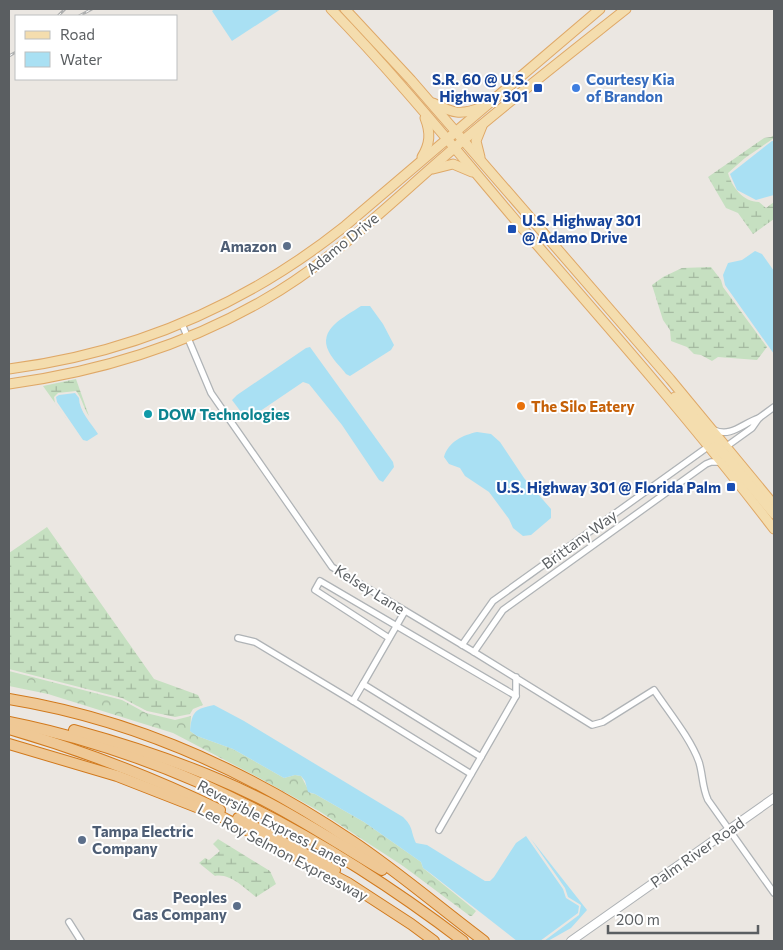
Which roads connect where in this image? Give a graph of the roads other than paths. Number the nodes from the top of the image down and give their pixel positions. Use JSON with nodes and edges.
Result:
{"nodes":[{"id":1,"x":331,"y":9,"type":"edge"},
{"id":2,"x":345,"y":9,"type":"edge"},
{"id":3,"x":600,"y":9,"type":"edge"},
{"id":4,"x":626,"y":9,"type":"edge"},
{"id":5,"x":429,"y":100,"type":"junction"},
{"id":6,"x":489,"y":104,"type":"junction"},
{"id":7,"x":421,"y":108,"type":"junction"},
{"id":8,"x":483,"y":124,"type":"junction"},
{"id":9,"x":456,"y":132,"type":"junction"},
{"id":10,"x":447,"y":140,"type":"junction"},
{"id":11,"x":463,"y":140,"type":"junction"},
{"id":12,"x":454,"y":148,"type":"junction"},
{"id":13,"x":482,"y":162,"type":"junction"},
{"id":14,"x":417,"y":165,"type":"junction"},
{"id":15,"x":430,"y":170,"type":"junction"},
{"id":16,"x":478,"y":175,"type":"junction"},
{"id":17,"x":593,"y":310,"type":"junction"},
{"id":18,"x":182,"y":324,"type":"junction"},
{"id":19,"x":187,"y":337,"type":"junction"},
{"id":20,"x":652,"y":359,"type":"junction"},
{"id":21,"x":9,"y":369,"type":"edge"},
{"id":22,"x":655,"y":381,"type":"junction"},
{"id":23,"x":9,"y":384,"type":"edge"},
{"id":24,"x":774,"y":407,"type":"edge"},
{"id":25,"x":759,"y":418,"type":"junction"},
{"id":26,"x":714,"y":430,"type":"junction"},
{"id":27,"x":709,"y":446,"type":"junction"},
{"id":28,"x":727,"y":446,"type":"junction"},
{"id":29,"x":722,"y":462,"type":"junction"},
{"id":30,"x":634,"y":500,"type":"junction"},
{"id":31,"x":774,"y":505,"type":"edge"},
{"id":32,"x":641,"y":510,"type":"junction"},
{"id":33,"x":774,"y":514,"type":"edge"},
{"id":34,"x":774,"y":527,"type":"edge"},
{"id":35,"x":557,"y":555,"type":"junction"},
{"id":36,"x":565,"y":566,"type":"junction"},
{"id":37,"x":405,"y":611,"type":"junction"},
{"id":38,"x":396,"y":626,"type":"junction"},
{"id":39,"x":238,"y":638,"type":"dead end"},
{"id":40,"x":389,"y":638,"type":"junction"},
{"id":41,"x":462,"y":645,"type":"junction"},
{"id":42,"x":474,"y":652,"type":"junction"},
{"id":43,"x":516,"y":677,"type":"junction"},
{"id":44,"x":363,"y":684,"type":"junction"},
{"id":45,"x":516,"y":696,"type":"junction"},
{"id":46,"x":9,"y":699,"type":"edge"},
{"id":47,"x":353,"y":701,"type":"junction"},
{"id":48,"x":9,"y":715,"type":"edge"},
{"id":49,"x":9,"y":722,"type":"edge"},
{"id":50,"x":9,"y":729,"type":"edge"},
{"id":51,"x":9,"y":744,"type":"edge"},
{"id":52,"x":481,"y":757,"type":"junction"},
{"id":53,"x":471,"y":774,"type":"junction"},
{"id":54,"x":774,"y":798,"type":"edge"},
{"id":55,"x":730,"y":829,"type":"junction"},
{"id":56,"x":439,"y":830,"type":"dead end"},
{"id":57,"x":404,"y":879,"type":"junction"},
{"id":58,"x":774,"y":892,"type":"edge"},
{"id":59,"x":69,"y":922,"type":"dead end"},
{"id":60,"x":411,"y":924,"type":"junction"},
{"id":61,"x":81,"y":941,"type":"edge"},
{"id":62,"x":434,"y":941,"type":"edge"},
{"id":63,"x":463,"y":941,"type":"edge"},
{"id":64,"x":484,"y":941,"type":"edge"},
{"id":65,"x":571,"y":941,"type":"edge"}],
"edges":[{"from":1,"to":7,"type":"main road"},
{"from":2,"to":5,"type":"main road"},
{"from":3,"to":6,"type":"main road","name":"Adamo Drive"},
{"from":4,"to":8,"type":"main road","name":"Adamo Drive"},
{"from":5,"to":6,"type":"main road"},
{"from":5,"to":9,"type":"main road"},
{"from":6,"to":9,"type":"main road","name":"Adamo Drive"},
{"from":7,"to":10,"type":"main road"},
{"from":7,"to":14,"type":"main road"},
{"from":8,"to":11,"type":"main road","name":"Adamo Drive"},
{"from":8,"to":13,"type":"main road"},
{"from":9,"to":10,"type":"main road","name":"Adamo Drive"},
{"from":9,"to":11,"type":"main road"},
{"from":10,"to":12,"type":"main road"},
{"from":10,"to":14,"type":"main road","name":"Adamo Drive"},
{"from":11,"to":12,"type":"main road","name":"Adamo Drive"},
{"from":11,"to":13,"type":"main road"},
{"from":12,"to":15,"type":"main road","name":"Adamo Drive"},
{"from":12,"to":16,"type":"main road"},
{"from":13,"to":20,"type":"main road"},
{"from":14,"to":18,"type":"main road","name":"Adamo Drive"},
{"from":15,"to":16,"type":"main road"},
{"from":15,"to":19,"type":"main road","name":"Adamo Drive"},
{"from":16,"to":17,"type":"main road"},
{"from":17,"to":20,"type":"main road"},
{"from":17,"to":22,"type":"main road"},
{"from":18,"to":19,"type":"street","name":"Kelsey Lane"},
{"from":18,"to":21,"type":"main road","name":"Adamo Drive"},
{"from":19,"to":23,"type":"main road","name":"Adamo Drive"},
{"from":19,"to":37,"type":"street","name":"Kelsey Lane"},
{"from":20,"to":26,"type":"main road"},
{"from":22,"to":27,"type":"main road"},
{"from":22,"to":28,"type":"main road"},
{"from":24,"to":25,"type":"street"},
{"from":25,"to":26,"type":"street"},
{"from":25,"to":28,"type":"street"},
{"from":26,"to":28,"type":"main road"},
{"from":27,"to":29,"type":"main road"},
{"from":27,"to":30,"type":"street","name":"Brittany Way"},
{"from":27,"to":33,"type":"main road"},
{"from":28,"to":31,"type":"main road"},
{"from":29,"to":32,"type":"street","name":"Brittany Way"},
{"from":29,"to":34,"type":"main road"},
{"from":30,"to":32,"type":"street"},
{"from":30,"to":35,"type":"street","name":"Brittany Way"},
{"from":32,"to":36,"type":"street","name":"Brittany Way"},
{"from":35,"to":36,"type":"street"},
{"from":35,"to":41,"type":"street","name":"Brittany Way"},
{"from":36,"to":42,"type":"street","name":"Brittany Way"},
{"from":37,"to":38,"type":"street"},
{"from":37,"to":41,"type":"street","name":"Kelsey Lane"},
{"from":38,"to":40,"type":"street"},
{"from":38,"to":40,"type":"street"},
{"from":38,"to":45,"type":"street"},
{"from":39,"to":47,"type":"street"},
{"from":40,"to":44,"type":"street"},
{"from":41,"to":42,"type":"street","name":"Kelsey Lane"},
{"from":42,"to":43,"type":"street","name":"Kelsey Lane"},
{"from":43,"to":45,"type":"street"},
{"from":43,"to":55,"type":"street","name":"Kelsey Lane"},
{"from":44,"to":47,"type":"street"},
{"from":44,"to":52,"type":"street"},
{"from":45,"to":52,"type":"street"},
{"from":46,"to":57,"type":"highway"},
{"from":47,"to":53,"type":"street"},
{"from":48,"to":57,"type":"highway"},
{"from":49,"to":63,"type":"highway","name":"Reversible Express Lanes"},
{"from":50,"to":60,"type":"highway"},
{"from":51,"to":60,"type":"highway","name":"Lee Roy Selmon Expressway"},
{"from":52,"to":53,"type":"street"},
{"from":53,"to":56,"type":"street"},
{"from":54,"to":55,"type":"street","name":"Palm River Road"},
{"from":55,"to":58,"type":"street"},
{"from":55,"to":65,"type":"street","name":"Palm River Road"},
{"from":57,"to":64,"type":"highway"},
{"from":59,"to":61,"type":"street"},
{"from":60,"to":62,"type":"highway","name":"Lee Roy Selmon Expressway"}]}
